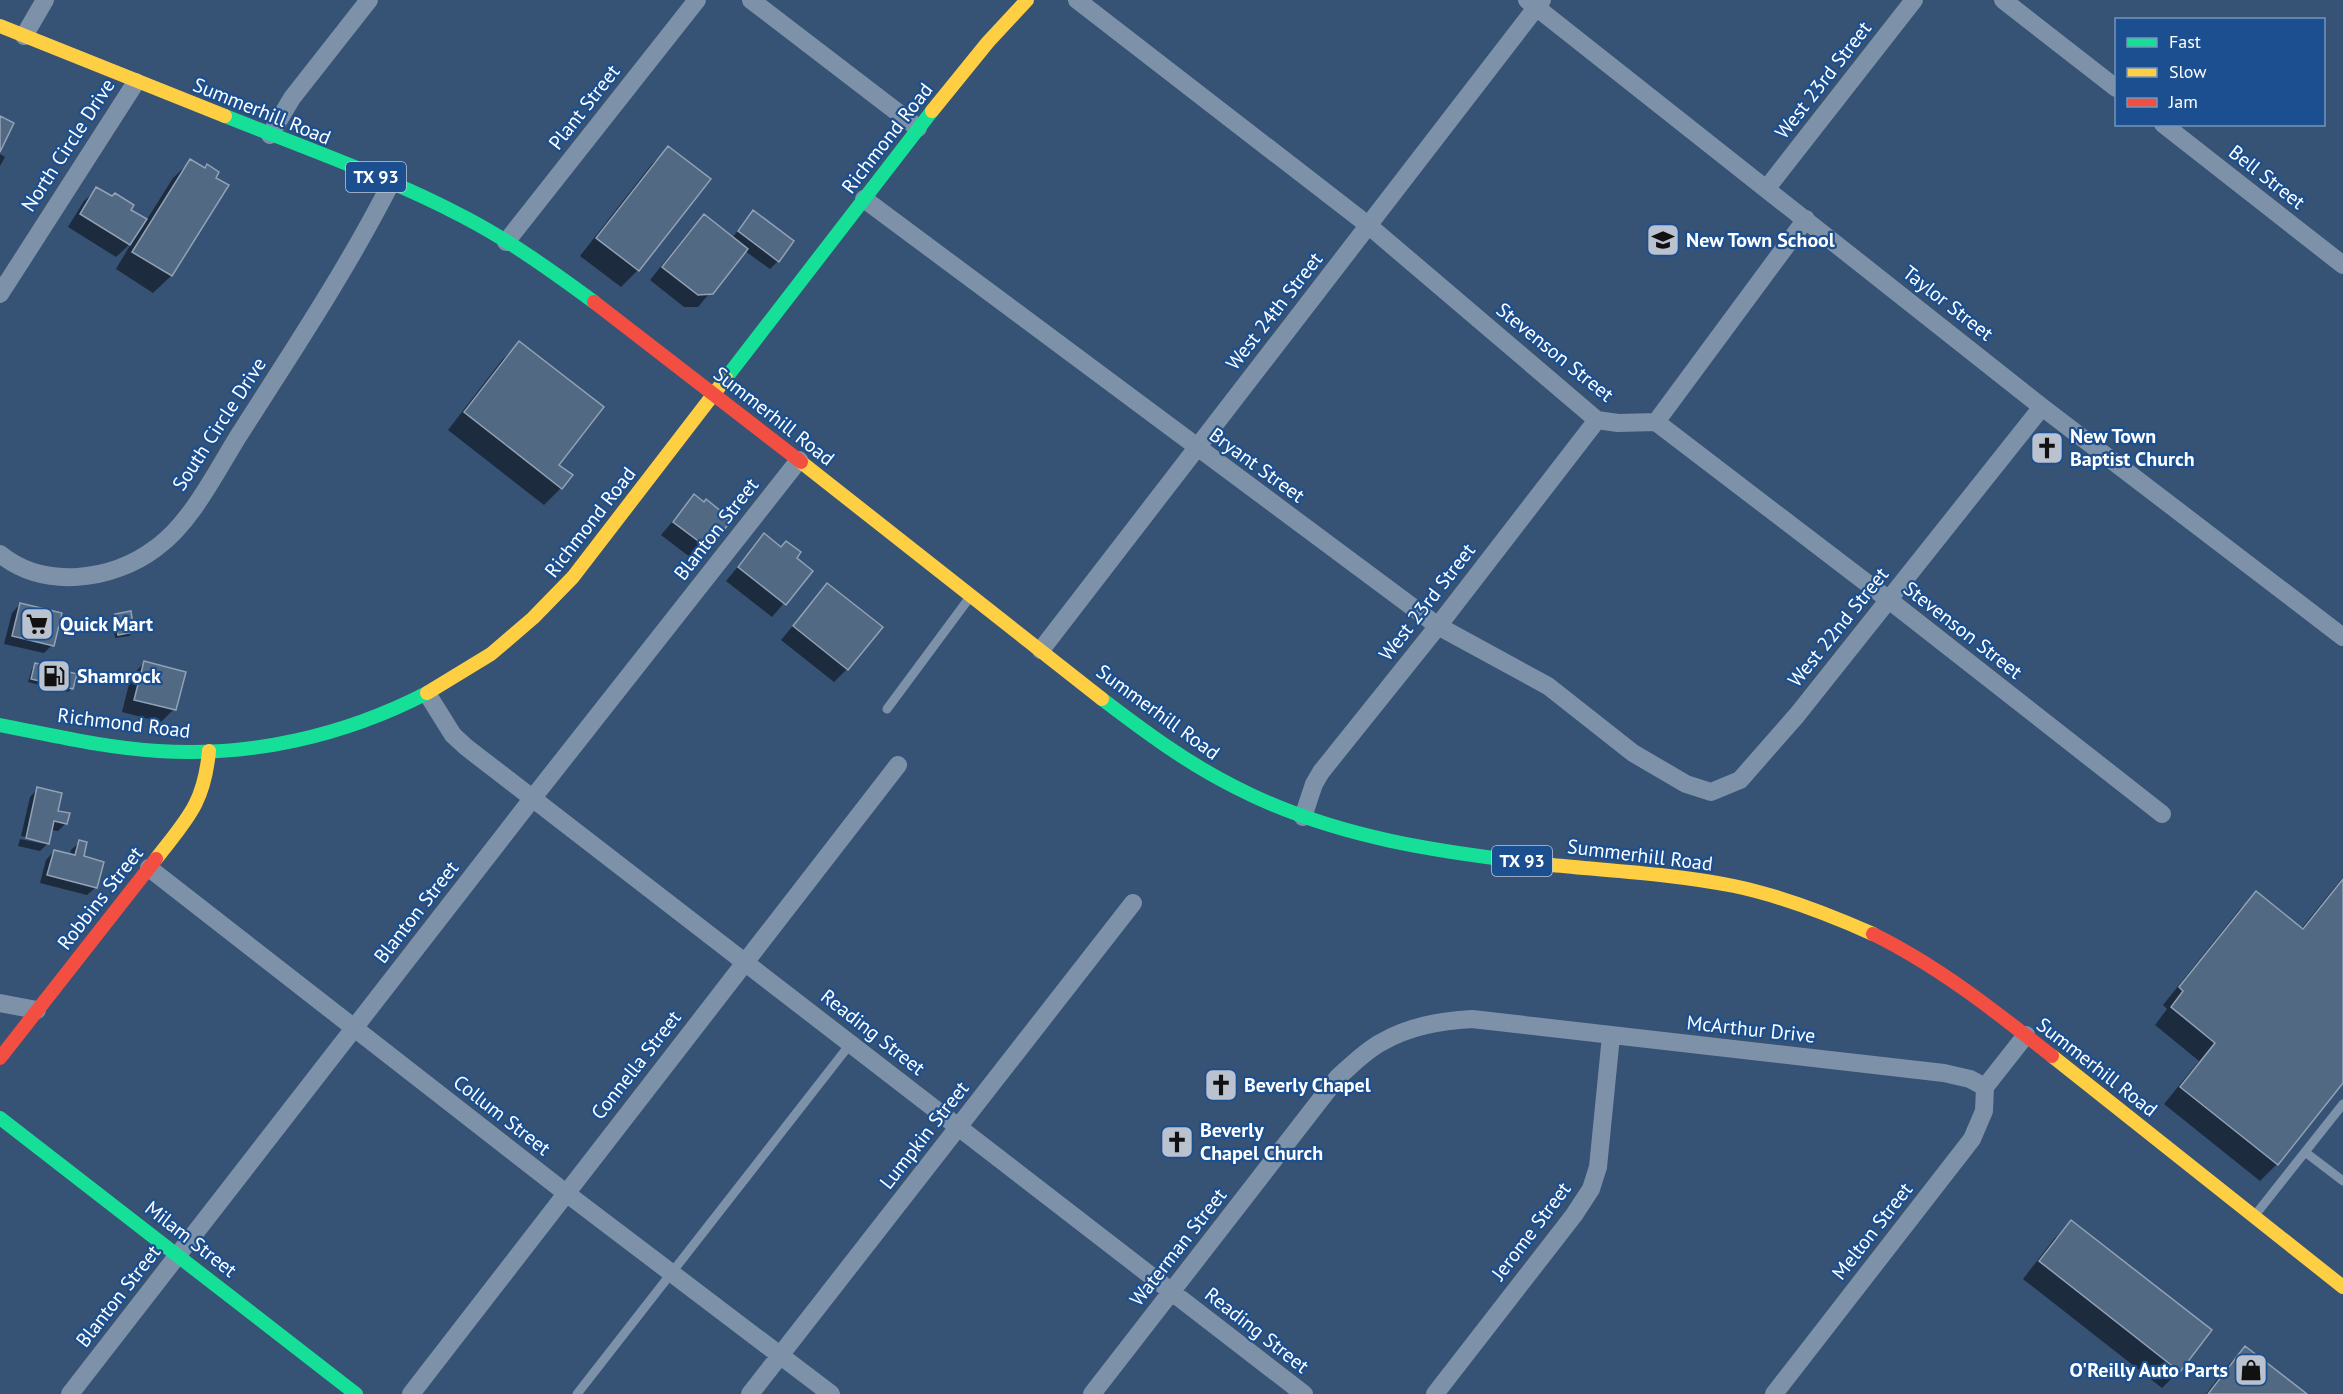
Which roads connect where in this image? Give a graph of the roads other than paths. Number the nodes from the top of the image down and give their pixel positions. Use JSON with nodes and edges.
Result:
{"nodes":[{"id":1,"x":45,"y":0,"type":"edge"},
{"id":2,"x":369,"y":0,"type":"edge"},
{"id":3,"x":697,"y":0,"type":"edge"},
{"id":4,"x":751,"y":0,"type":"edge"},
{"id":5,"x":1027,"y":0,"type":"edge"},
{"id":6,"x":1077,"y":0,"type":"edge"},
{"id":7,"x":1914,"y":0,"type":"edge"},
{"id":8,"x":2003,"y":0,"type":"edge"},
{"id":9,"x":1535,"y":2,"type":"edge"},
{"id":10,"x":0,"y":27,"type":"edge"},
{"id":11,"x":24,"y":36,"type":"junction"},
{"id":12,"x":136,"y":82,"type":"junction"},
{"id":13,"x":2115,"y":87,"type":"edge"},
{"id":14,"x":2166,"y":126,"type":"edge"},
{"id":15,"x":918,"y":128,"type":"junction"},
{"id":16,"x":270,"y":135,"type":"junction"},
{"id":17,"x":391,"y":183,"type":"junction"},
{"id":18,"x":1767,"y":188,"type":"junction"},
{"id":19,"x":864,"y":199,"type":"junction"},
{"id":20,"x":1806,"y":219,"type":"junction"},
{"id":21,"x":1368,"y":225,"type":"junction"},
{"id":22,"x":506,"y":242,"type":"junction"},
{"id":23,"x":2343,"y":265,"type":"edge"},
{"id":24,"x":0,"y":294,"type":"edge"},
{"id":25,"x":715,"y":395,"type":"junction"},
{"id":26,"x":2042,"y":407,"type":"junction"},
{"id":27,"x":1597,"y":420,"type":"junction"},
{"id":28,"x":1656,"y":422,"type":"junction"},
{"id":29,"x":1197,"y":448,"type":"junction"},
{"id":30,"x":799,"y":460,"type":"junction"},
{"id":31,"x":3,"y":562,"type":"edge"},
{"id":32,"x":972,"y":596,"type":"junction"},
{"id":33,"x":1889,"y":600,"type":"junction"},
{"id":34,"x":1438,"y":626,"type":"junction"},
{"id":35,"x":2342,"y":635,"type":"edge"},
{"id":36,"x":1041,"y":650,"type":"junction"},
{"id":37,"x":428,"y":695,"type":"junction"},
{"id":38,"x":887,"y":709,"type":"dead end"},
{"id":39,"x":0,"y":724,"type":"edge"},
{"id":40,"x":209,"y":752,"type":"junction"},
{"id":41,"x":1633,"y":753,"type":"joint"},
{"id":42,"x":898,"y":765,"type":"dead end"},
{"id":43,"x":532,"y":799,"type":"junction"},
{"id":44,"x":2162,"y":814,"type":"dead end"},
{"id":45,"x":1303,"y":817,"type":"junction"},
{"id":46,"x":149,"y":868,"type":"junction"},
{"id":47,"x":1133,"y":903,"type":"dead end"},
{"id":48,"x":746,"y":961,"type":"junction"},
{"id":49,"x":0,"y":1003,"type":"edge"},
{"id":50,"x":37,"y":1010,"type":"junction"},
{"id":51,"x":1509,"y":1023,"type":"joint"},
{"id":52,"x":354,"y":1028,"type":"junction"},
{"id":53,"x":2026,"y":1035,"type":"junction"},
{"id":54,"x":1611,"y":1036,"type":"junction"},
{"id":55,"x":851,"y":1043,"type":"junction"},
{"id":56,"x":0,"y":1058,"type":"edge"},
{"id":57,"x":1985,"y":1087,"type":"junction"},
{"id":58,"x":2342,"y":1108,"type":"edge"},
{"id":59,"x":0,"y":1118,"type":"edge"},
{"id":60,"x":959,"y":1127,"type":"junction"},
{"id":61,"x":2305,"y":1152,"type":"junction"},
{"id":62,"x":2343,"y":1181,"type":"edge"},
{"id":63,"x":566,"y":1193,"type":"junction"},
{"id":64,"x":2254,"y":1216,"type":"junction"},
{"id":65,"x":177,"y":1257,"type":"junction"},
{"id":66,"x":671,"y":1272,"type":"junction"},
{"id":67,"x":2343,"y":1287,"type":"edge"},
{"id":68,"x":1172,"y":1293,"type":"junction"},
{"id":69,"x":781,"y":1356,"type":"junction"},
{"id":70,"x":70,"y":1394,"type":"edge"},
{"id":71,"x":356,"y":1394,"type":"edge"},
{"id":72,"x":411,"y":1394,"type":"edge"},
{"id":73,"x":578,"y":1394,"type":"edge"},
{"id":74,"x":750,"y":1394,"type":"edge"},
{"id":75,"x":831,"y":1394,"type":"edge"},
{"id":76,"x":1092,"y":1394,"type":"edge"},
{"id":77,"x":1304,"y":1394,"type":"edge"},
{"id":78,"x":1435,"y":1394,"type":"edge"},
{"id":79,"x":1774,"y":1394,"type":"edge"}],
"edges":[{"from":1,"to":11,"type":"street"},
{"from":2,"to":16,"type":"street"},
{"from":3,"to":22,"type":"street","name":"Plant Street"},
{"from":4,"to":15,"type":"street"},
{"from":5,"to":15,"type":"main road","name":"Richmond Road"},
{"from":6,"to":21,"type":"street","name":"Stevenson Street"},
{"from":7,"to":18,"type":"street","name":"West 23rd Street"},
{"from":8,"to":13,"type":"street"},
{"from":9,"to":18,"type":"street","name":"Taylor Street"},
{"from":9,"to":21,"type":"street","name":"West 24th Street"},
{"from":10,"to":11,"type":"main road","name":"Summerhill Road","number":"TX 93"},
{"from":11,"to":12,"type":"main road","name":"Summerhill Road","number":"TX 93"},
{"from":12,"to":16,"type":"main road","name":"Summerhill Road","number":"TX 93"},
{"from":12,"to":24,"type":"street","name":"North Circle Drive"},
{"from":14,"to":23,"type":"street","name":"Bell Street"},
{"from":15,"to":19,"type":"main road","name":"Richmond Road"},
{"from":16,"to":17,"type":"main road","name":"Summerhill Road","number":"TX 93"},
{"from":17,"to":22,"type":"main road","name":"Summerhill Road","number":"TX 93"},
{"from":17,"to":31,"type":"street","name":"South Circle Drive"},
{"from":18,"to":20,"type":"street","name":"Taylor Street"},
{"from":19,"to":25,"type":"main road","name":"Richmond Road"},
{"from":19,"to":29,"type":"street","name":"Bryant Street"},
{"from":20,"to":26,"type":"street","name":"Taylor Street"},
{"from":20,"to":28,"type":"street"},
{"from":21,"to":27,"type":"street","name":"Stevenson Street"},
{"from":21,"to":29,"type":"street","name":"West 24th Street"},
{"from":22,"to":25,"type":"main road","name":"Summerhill Road","number":"TX 93"},
{"from":25,"to":30,"type":"main road","name":"Summerhill Road","number":"TX 93"},
{"from":25,"to":37,"type":"main road","name":"Richmond Road"},
{"from":26,"to":33,"type":"street","name":"West 22nd Street"},
{"from":26,"to":35,"type":"street","name":"Taylor Street"},
{"from":27,"to":28,"type":"street","name":"Stevenson Street"},
{"from":27,"to":34,"type":"street","name":"West 23rd Street"},
{"from":28,"to":33,"type":"street","name":"Stevenson Street"},
{"from":29,"to":34,"type":"street","name":"Bryant Street"},
{"from":29,"to":36,"type":"street","name":"West 24th Street"},
{"from":30,"to":32,"type":"main road","name":"Summerhill Road","number":"TX 93"},
{"from":30,"to":43,"type":"street","name":"Blanton Street"},
{"from":32,"to":36,"type":"main road","name":"Summerhill Road","number":"TX 93"},
{"from":32,"to":38,"type":"lane"},
{"from":33,"to":41,"type":"street","name":"West 22nd Street"},
{"from":33,"to":44,"type":"street","name":"Stevenson Street"},
{"from":34,"to":41,"type":"street","name":"Bryant Street"},
{"from":34,"to":45,"type":"street","name":"West 23rd Street"},
{"from":36,"to":45,"type":"main road","name":"Summerhill Road","number":"TX 93"},
{"from":37,"to":40,"type":"main road","name":"Richmond Road"},
{"from":37,"to":43,"type":"street","name":"Reading Street"},
{"from":39,"to":40,"type":"main road","name":"Richmond Road"},
{"from":40,"to":46,"type":"main road","name":"Robbins Street"},
{"from":42,"to":48,"type":"street","name":"Connella Street"},
{"from":43,"to":48,"type":"street","name":"Reading Street"},
{"from":43,"to":52,"type":"street","name":"Blanton Street"},
{"from":45,"to":53,"type":"main road","name":"Summerhill Road","number":"TX 93"},
{"from":46,"to":50,"type":"main road","name":"Robbins Street"},
{"from":46,"to":52,"type":"street","name":"Collum Street"},
{"from":47,"to":60,"type":"street","name":"Lumpkin Street"},
{"from":48,"to":55,"type":"street","name":"Reading Street"},
{"from":48,"to":63,"type":"street","name":"Connella Street"},
{"from":49,"to":50,"type":"street"},
{"from":50,"to":56,"type":"main road","name":"Robbins Street"},
{"from":51,"to":54,"type":"street","name":"McArthur Drive"},
{"from":51,"to":68,"type":"street","name":"Waterman Street"},
{"from":52,"to":63,"type":"street","name":"Collum Street"},
{"from":52,"to":65,"type":"street","name":"Blanton Street"},
{"from":53,"to":57,"type":"street"},
{"from":53,"to":64,"type":"main road","name":"Summerhill Road","number":"TX 93"},
{"from":54,"to":57,"type":"street","name":"McArthur Drive"},
{"from":54,"to":78,"type":"street","name":"Jerome Street"},
{"from":55,"to":60,"type":"street","name":"Reading Street"},
{"from":55,"to":66,"type":"lane"},
{"from":57,"to":79,"type":"street","name":"Melton Street"},
{"from":58,"to":61,"type":"lane"},
{"from":59,"to":65,"type":"main road","name":"Milam Street"},
{"from":60,"to":68,"type":"street","name":"Reading Street"},
{"from":60,"to":69,"type":"street","name":"Lumpkin Street"},
{"from":61,"to":62,"type":"lane"},
{"from":61,"to":64,"type":"lane"},
{"from":63,"to":66,"type":"street","name":"Collum Street"},
{"from":63,"to":72,"type":"street","name":"Connella Street"},
{"from":64,"to":67,"type":"main road","name":"Summerhill Road","number":"TX 93"},
{"from":65,"to":70,"type":"street","name":"Blanton Street"},
{"from":65,"to":71,"type":"main road","name":"Milam Street"},
{"from":66,"to":69,"type":"street","name":"Collum Street"},
{"from":66,"to":73,"type":"lane"},
{"from":68,"to":76,"type":"street","name":"Waterman Street"},
{"from":68,"to":77,"type":"street","name":"Reading Street"},
{"from":69,"to":74,"type":"street","name":"Lumpkin Street"},
{"from":69,"to":75,"type":"street","name":"Collum Street"}]}
